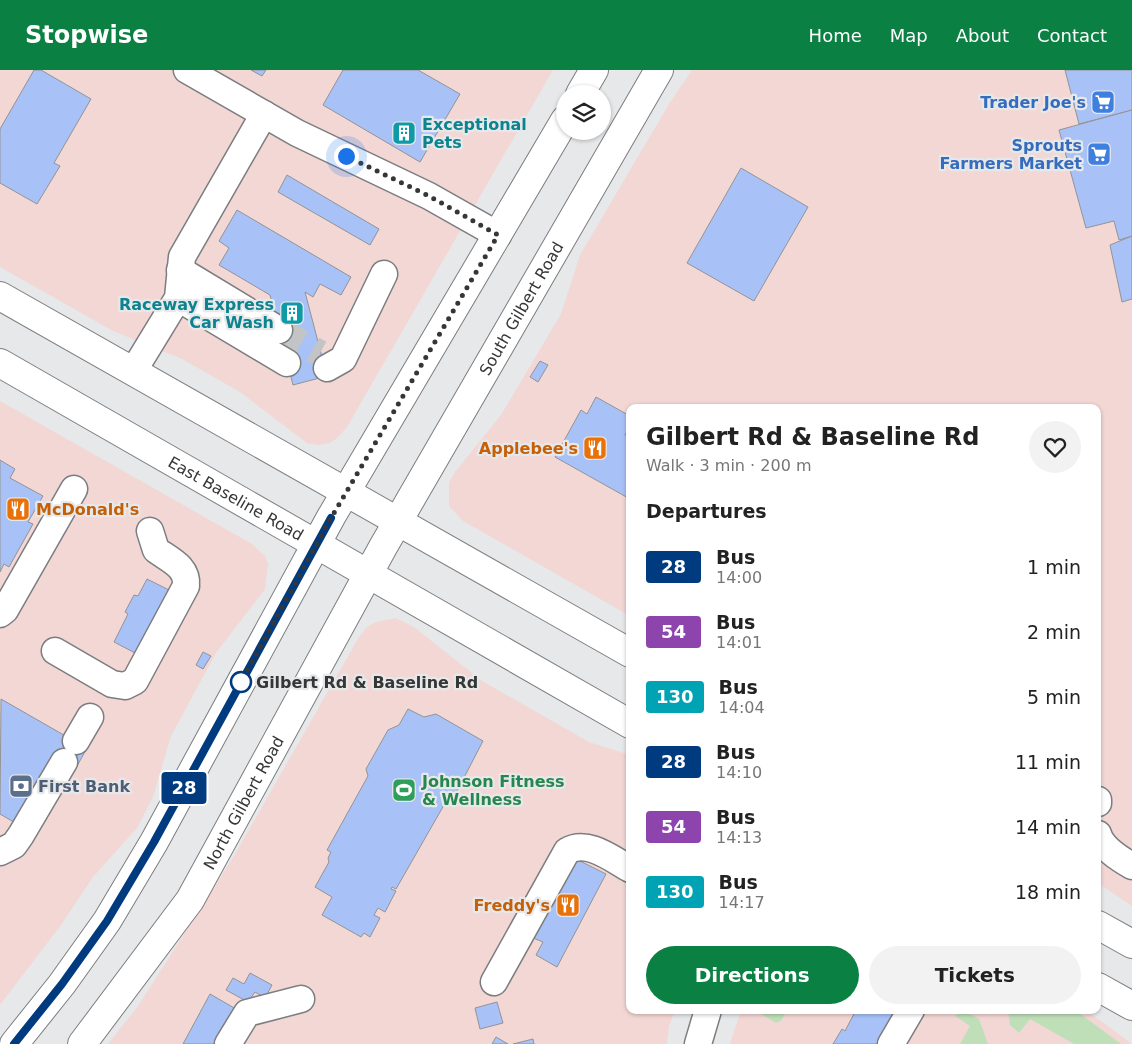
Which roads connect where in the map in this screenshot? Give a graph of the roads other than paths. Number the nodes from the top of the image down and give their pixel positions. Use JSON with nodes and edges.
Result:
{"nodes":[{"id":1,"x":188,"y":70,"type":"edge"},
{"id":2,"x":594,"y":70,"type":"edge"},
{"id":3,"x":660,"y":70,"type":"edge"},
{"id":4,"x":585,"y":85,"type":"edge"},
{"id":5,"x":264,"y":114,"type":"junction"},
{"id":6,"x":556,"y":135,"type":"edge"},
{"id":7,"x":498,"y":235,"type":"junction"},
{"id":8,"x":384,"y":274,"type":"dead end"},
{"id":9,"x":179,"y":284,"type":"junction"},
{"id":10,"x":0,"y":296,"type":"edge"},
{"id":11,"x":331,"y":360,"type":"dead end"},
{"id":12,"x":0,"y":363,"type":"edge"},
{"id":13,"x":134,"y":370,"type":"junction"},
{"id":14,"x":74,"y":489,"type":"dead end"},
{"id":15,"x":347,"y":491,"type":"junction"},
{"id":16,"x":399,"y":520,"type":"junction"},
{"id":17,"x":150,"y":531,"type":"dead end"},
{"id":18,"x":316,"y":545,"type":"junction"},
{"id":19,"x":383,"y":547,"type":"joint"},
{"id":20,"x":368,"y":575,"type":"junction"},
{"id":21,"x":0,"y":614,"type":"edge"},
{"id":22,"x":55,"y":651,"type":"dead end"},
{"id":23,"x":626,"y":651,"type":"edge"},
{"id":24,"x":90,"y":717,"type":"dead end"},
{"id":25,"x":626,"y":722,"type":"edge"},
{"id":26,"x":1101,"y":841,"type":"edge"},
{"id":27,"x":0,"y":852,"type":"edge"},
{"id":28,"x":1132,"y":866,"type":"edge"},
{"id":29,"x":626,"y":867,"type":"edge"},
{"id":30,"x":1101,"y":927,"type":"edge"},
{"id":31,"x":1132,"y":944,"type":"edge"},
{"id":32,"x":494,"y":982,"type":"dead end"},
{"id":33,"x":1101,"y":989,"type":"edge"},
{"id":34,"x":301,"y":999,"type":"dead end"},
{"id":35,"x":1132,"y":1006,"type":"edge"},
{"id":36,"x":707,"y":1014,"type":"edge"},
{"id":37,"x":909,"y":1014,"type":"edge"},
{"id":38,"x":14,"y":1044,"type":"edge"},
{"id":39,"x":82,"y":1044,"type":"edge"},
{"id":40,"x":228,"y":1044,"type":"edge"},
{"id":41,"x":698,"y":1044,"type":"edge"},
{"id":42,"x":891,"y":1044,"type":"edge"}],
"edges":[{"from":1,"to":5,"type":"street"},
{"from":2,"to":4,"type":"main road"},
{"from":3,"to":16,"type":"main road","name":"South Gilbert Road"},
{"from":5,"to":7,"type":"street"},
{"from":5,"to":9,"type":"street"},
{"from":6,"to":7,"type":"main road"},
{"from":7,"to":15,"type":"main road"},
{"from":8,"to":11,"type":"street"},
{"from":9,"to":9,"type":"street"},
{"from":9,"to":13,"type":"street"},
{"from":10,"to":13,"type":"main road"},
{"from":12,"to":18,"type":"main road","name":"East Baseline Road"},
{"from":13,"to":15,"type":"main road"},
{"from":14,"to":21,"type":"street"},
{"from":15,"to":16,"type":"main road"},
{"from":15,"to":18,"type":"main road"},
{"from":16,"to":19,"type":"main road","name":"South Gilbert Road"},
{"from":16,"to":23,"type":"main road"},
{"from":17,"to":22,"type":"street"},
{"from":18,"to":20,"type":"main road","name":"East Baseline Road"},
{"from":18,"to":38,"type":"main road"},
{"from":19,"to":20,"type":"main road","name":"North Gilbert Road"},
{"from":20,"to":25,"type":"main road","name":"East Baseline Road"},
{"from":20,"to":39,"type":"main road","name":"North Gilbert Road"},
{"from":24,"to":27,"type":"street"},
{"from":26,"to":28,"type":"street"},
{"from":29,"to":32,"type":"street"},
{"from":30,"to":31,"type":"main road"},
{"from":33,"to":35,"type":"main road"},
{"from":34,"to":40,"type":"street"},
{"from":36,"to":41,"type":"street"},
{"from":37,"to":42,"type":"street"}]}
